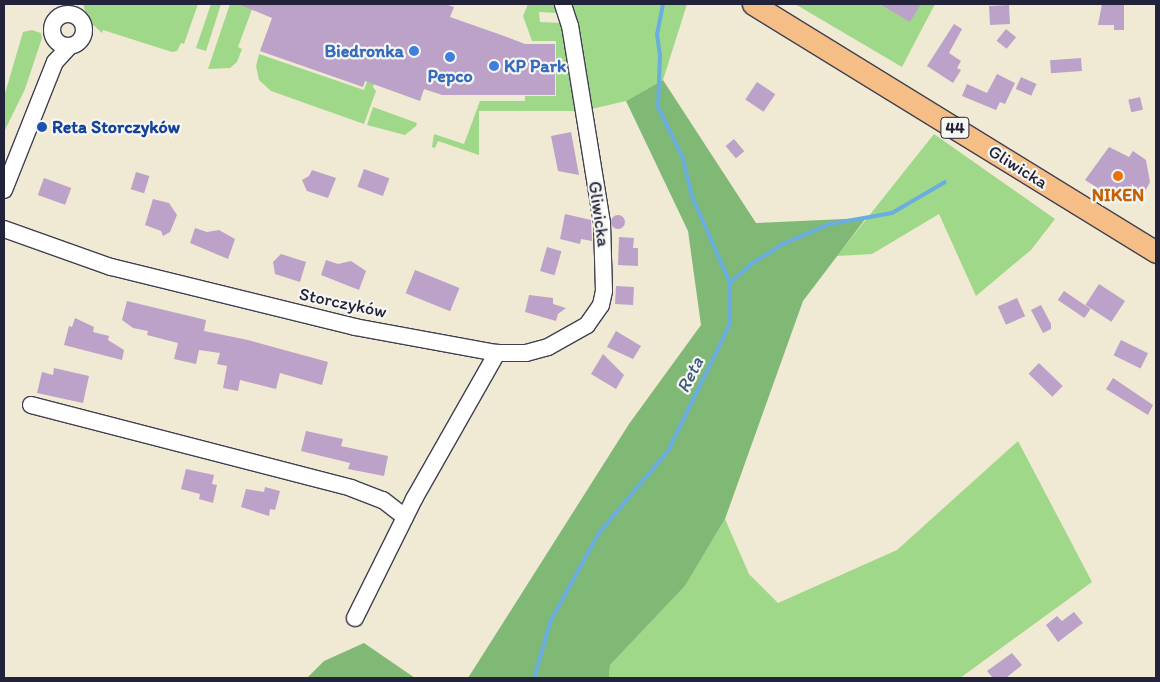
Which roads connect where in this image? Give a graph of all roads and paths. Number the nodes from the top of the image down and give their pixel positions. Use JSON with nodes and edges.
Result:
{"nodes":[{"id":1,"x":563,"y":4,"type":"edge"},
{"id":2,"x":753,"y":4,"type":"edge"},
{"id":3,"x":71,"y":10,"type":"edge"},
{"id":4,"x":63,"y":43,"type":"junction"},
{"id":5,"x":4,"y":190,"type":"edge"},
{"id":6,"x":4,"y":229,"type":"edge"},
{"id":7,"x":1156,"y":252,"type":"edge"},
{"id":8,"x":496,"y":353,"type":"junction"},
{"id":9,"x":31,"y":405,"type":"dead end"},
{"id":10,"x":406,"y":517,"type":"junction"},
{"id":11,"x":355,"y":618,"type":"dead end"}],
"edges":[{"from":1,"to":8,"type":"street","name":"Gliwicka"},
{"from":2,"to":7,"type":"main road","name":"Gliwicka","number":"44"},
{"from":3,"to":4,"type":"street"},
{"from":3,"to":4,"type":"street"},
{"from":4,"to":5,"type":"street"},
{"from":6,"to":8,"type":"street","name":"Storczyków"},
{"from":8,"to":10,"type":"street"},
{"from":9,"to":10,"type":"street"},
{"from":10,"to":11,"type":"street"}]}
